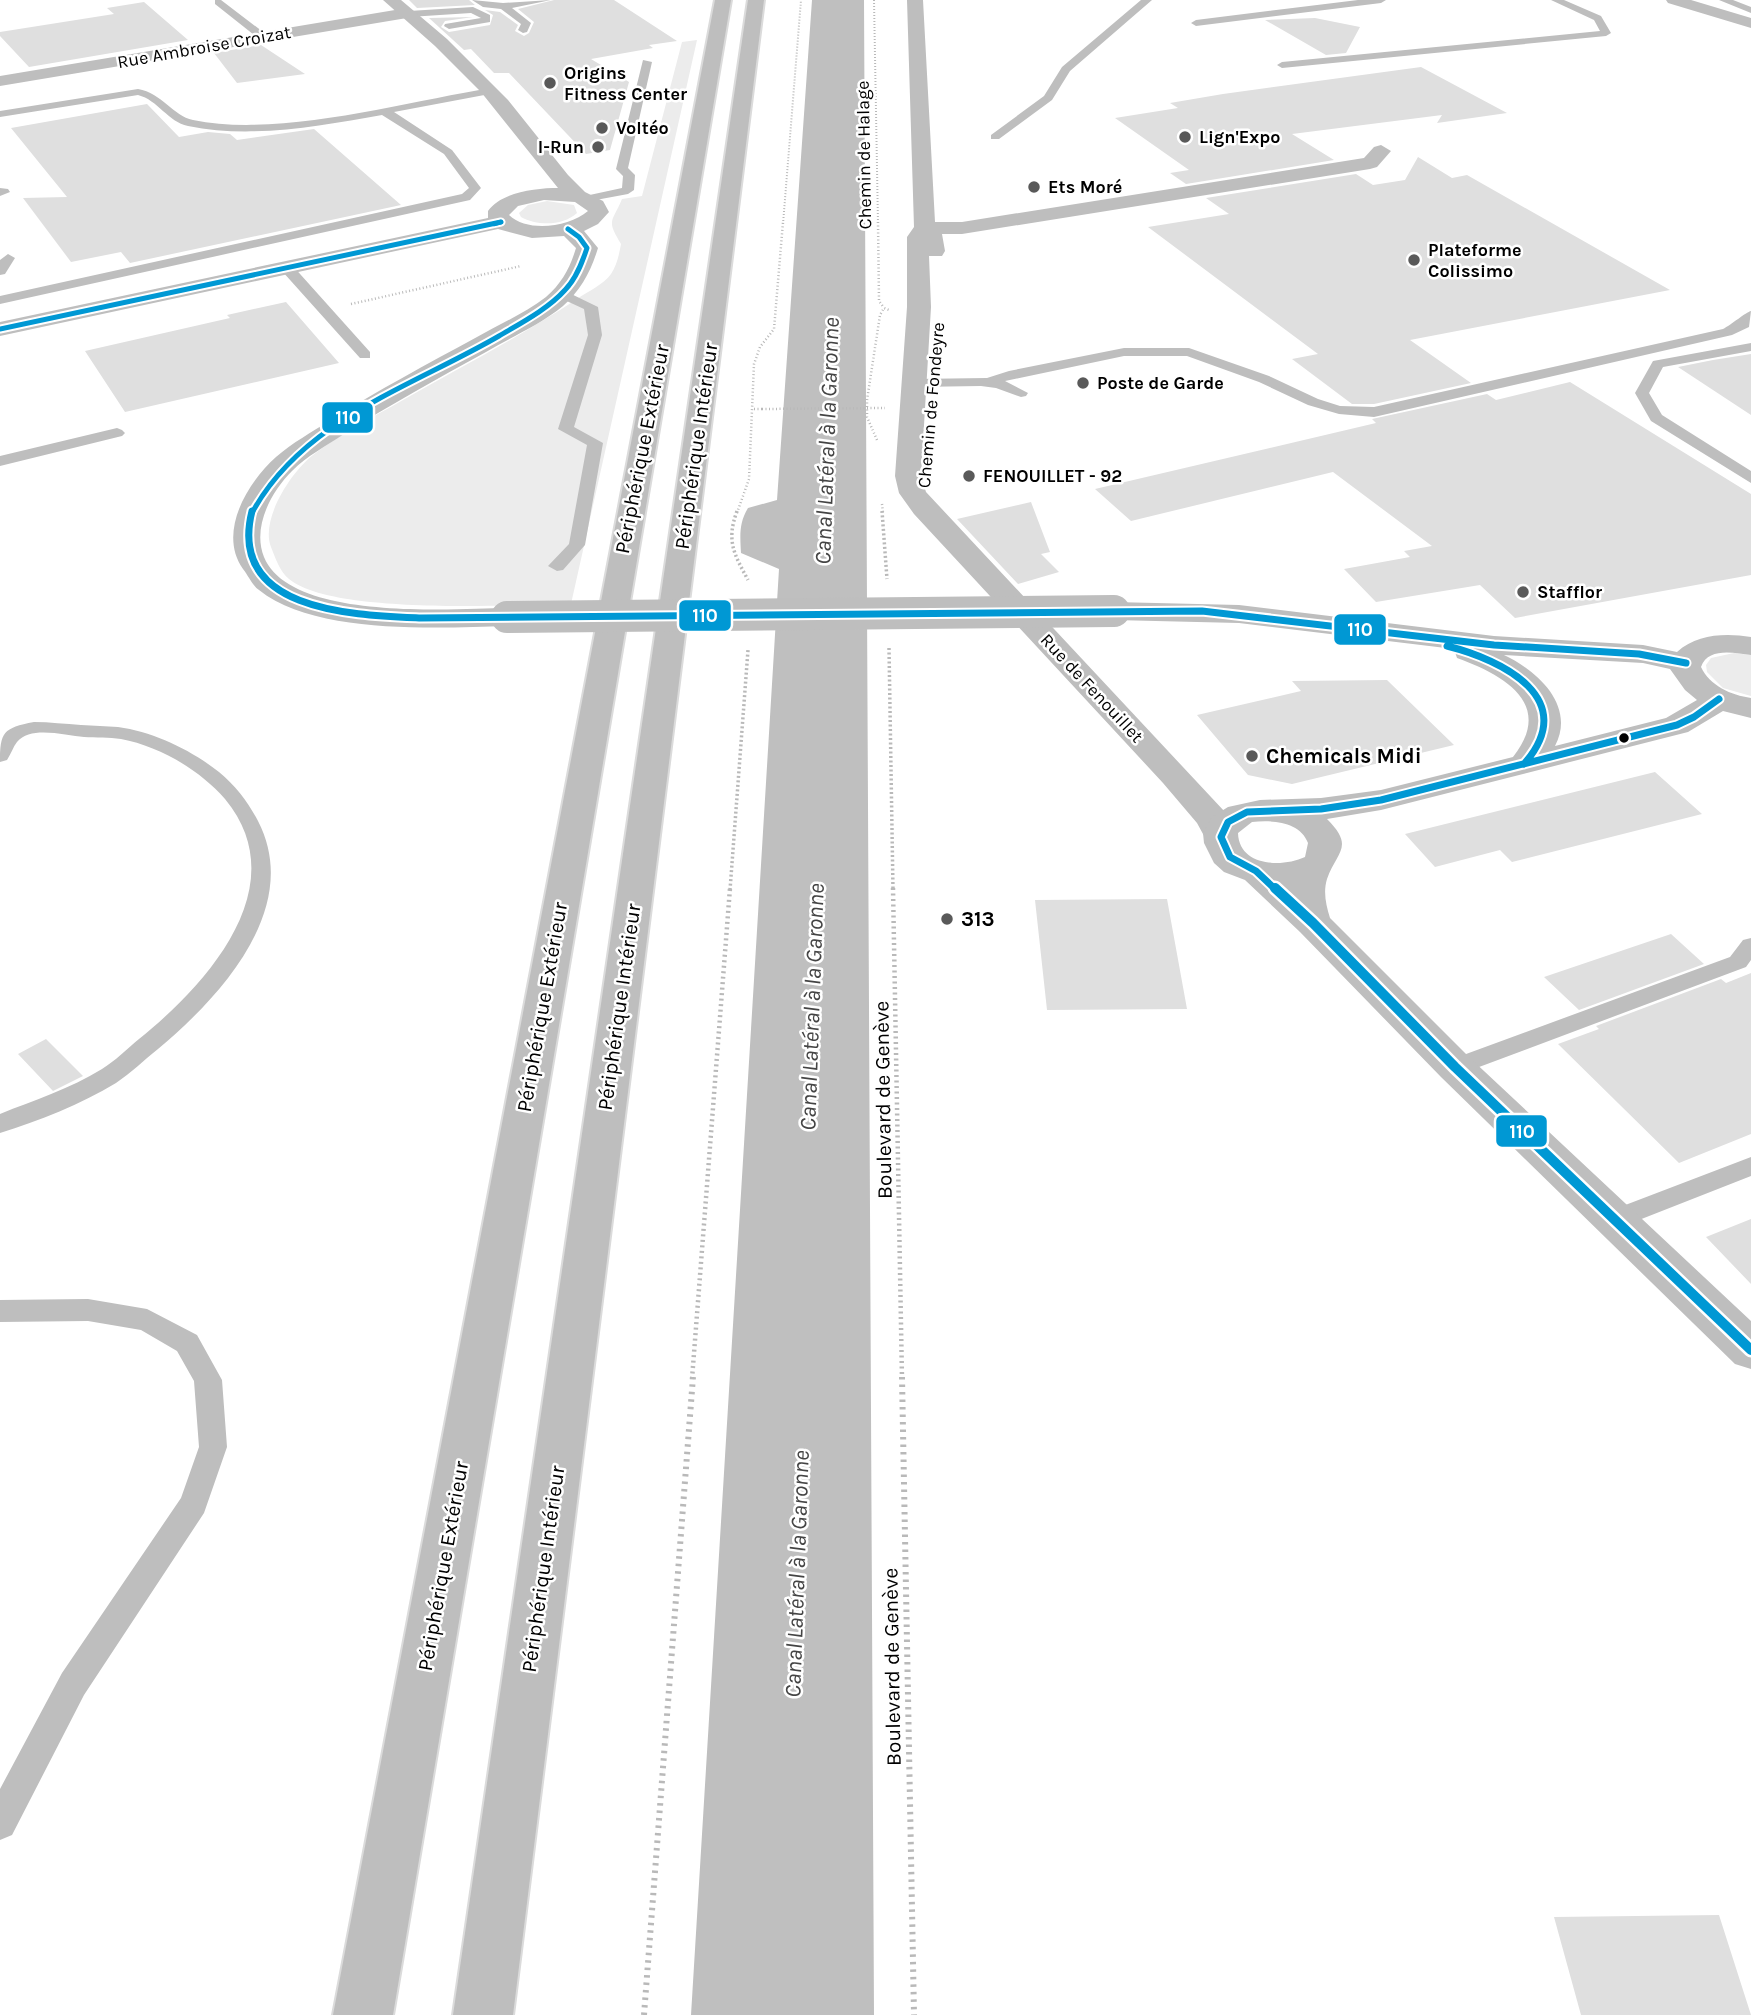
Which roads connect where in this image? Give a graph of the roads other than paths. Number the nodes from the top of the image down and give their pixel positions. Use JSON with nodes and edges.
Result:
{"nodes":[{"id":1,"x":391,"y":0,"type":"edge"},
{"id":2,"x":545,"y":0,"type":"edge"},
{"id":3,"x":723,"y":0,"type":"edge"},
{"id":4,"x":757,"y":0,"type":"edge"},
{"id":5,"x":915,"y":0,"type":"edge"},
{"id":6,"x":1147,"y":0,"type":"edge"},
{"id":7,"x":1381,"y":0,"type":"edge"},
{"id":8,"x":1556,"y":0,"type":"edge"},
{"id":9,"x":1674,"y":0,"type":"edge"},
{"id":10,"x":1724,"y":0,"type":"edge"},
{"id":11,"x":218,"y":2,"type":"dead end"},
{"id":12,"x":479,"y":5,"type":"edge"},
{"id":13,"x":503,"y":6,"type":"junction"},
{"id":14,"x":1751,"y":10,"type":"edge"},
{"id":15,"x":408,"y":13,"type":"junction"},
{"id":16,"x":1196,"y":23,"type":"dead end"},
{"id":17,"x":1751,"y":23,"type":"edge"},
{"id":18,"x":449,"y":26,"type":"dead end"},
{"id":19,"x":523,"y":30,"type":"dead end"},
{"id":20,"x":263,"y":37,"type":"junction"},
{"id":21,"x":647,"y":61,"type":"dead end"},
{"id":22,"x":1282,"y":65,"type":"dead end"},
{"id":23,"x":0,"y":81,"type":"edge"},
{"id":24,"x":491,"y":91,"type":"junction"},
{"id":25,"x":384,"y":111,"type":"junction"},
{"id":26,"x":0,"y":114,"type":"edge"},
{"id":27,"x":995,"y":137,"type":"dead end"},
{"id":28,"x":1381,"y":151,"type":"dead end"},
{"id":29,"x":541,"y":152,"type":"junction"},
{"id":30,"x":522,"y":198,"type":"junction"},
{"id":31,"x":583,"y":198,"type":"junction"},
{"id":32,"x":501,"y":222,"type":"junction"},
{"id":33,"x":925,"y":228,"type":"junction"},
{"id":34,"x":568,"y":229,"type":"junction"},
{"id":35,"x":8,"y":258,"type":"dead end"},
{"id":36,"x":287,"y":268,"type":"junction"},
{"id":37,"x":0,"y":271,"type":"edge"},
{"id":38,"x":563,"y":294,"type":"junction"},
{"id":39,"x":0,"y":300,"type":"edge"},
{"id":40,"x":1751,"y":316,"type":"edge"},
{"id":41,"x":0,"y":329,"type":"edge"},
{"id":42,"x":1751,"y":347,"type":"edge"},
{"id":43,"x":365,"y":355,"type":"dead end"},
{"id":44,"x":1211,"y":358,"type":"junction"},
{"id":45,"x":925,"y":383,"type":"junction"},
{"id":46,"x":986,"y":383,"type":"junction"},
{"id":47,"x":117,"y":433,"type":"dead end"},
{"id":48,"x":0,"y":461,"type":"edge"},
{"id":49,"x":1751,"y":478,"type":"edge"},
{"id":50,"x":924,"y":508,"type":"joint"},
{"id":51,"x":557,"y":566,"type":"dead end"},
{"id":52,"x":1388,"y":632,"type":"junction"},
{"id":53,"x":1751,"y":646,"type":"edge"},
{"id":54,"x":1686,"y":663,"type":"junction"},
{"id":55,"x":1719,"y":699,"type":"junction"},
{"id":56,"x":1751,"y":708,"type":"edge"},
{"id":57,"x":0,"y":756,"type":"edge"},
{"id":58,"x":1524,"y":764,"type":"junction"},
{"id":59,"x":1175,"y":776,"type":"junction"},
{"id":60,"x":1381,"y":800,"type":"junction"},
{"id":61,"x":1270,"y":811,"type":"junction"},
{"id":62,"x":1220,"y":837,"type":"junction"},
{"id":63,"x":1320,"y":853,"type":"junction"},
{"id":64,"x":1256,"y":872,"type":"junction"},
{"id":65,"x":1312,"y":923,"type":"junction"},
{"id":66,"x":1751,"y":945,"type":"edge"},
{"id":67,"x":1455,"y":1067,"type":"junction"},
{"id":68,"x":0,"y":1124,"type":"edge"},
{"id":69,"x":1751,"y":1166,"type":"edge"},
{"id":70,"x":1616,"y":1219,"type":"junction"},
{"id":71,"x":0,"y":1311,"type":"edge"},
{"id":72,"x":1751,"y":1350,"type":"edge"},
{"id":73,"x":0,"y":1823,"type":"edge"},
{"id":74,"x":363,"y":2015,"type":"edge"},
{"id":75,"x":484,"y":2015,"type":"edge"}],
"edges":[{"from":1,"to":15,"type":"main road"},
{"from":2,"to":13,"type":"lane"},
{"from":3,"to":74,"type":"main road","name":"Périphérique Extérieur"},
{"from":4,"to":75,"type":"main road","name":"Périphérique Intérieur"},
{"from":5,"to":33,"type":"main road","name":"Chemin de Fondeyre"},
{"from":6,"to":27,"type":"lane"},
{"from":7,"to":16,"type":"lane"},
{"from":8,"to":22,"type":"lane"},
{"from":9,"to":17,"type":"main road"},
{"from":10,"to":14,"type":"lane"},
{"from":11,"to":20,"type":"lane"},
{"from":12,"to":13,"type":"lane"},
{"from":12,"to":15,"type":"lane"},
{"from":12,"to":18,"type":"lane"},
{"from":13,"to":19,"type":"lane"},
{"from":15,"to":20,"type":"main road","name":"Rue Ambroise Croizat"},
{"from":15,"to":24,"type":"main road"},
{"from":20,"to":23,"type":"main road","name":"Rue Ambroise Croizat"},
{"from":21,"to":31,"type":"lane"},
{"from":24,"to":25,"type":"lane"},
{"from":24,"to":29,"type":"main road"},
{"from":25,"to":26,"type":"lane"},
{"from":25,"to":39,"type":"lane"},
{"from":28,"to":33,"type":"main road"},
{"from":29,"to":30,"type":"main road"},
{"from":29,"to":31,"type":"main road"},
{"from":30,"to":31,"type":"main road"},
{"from":30,"to":32,"type":"main road"},
{"from":31,"to":34,"type":"main road"},
{"from":32,"to":34,"type":"main road"},
{"from":32,"to":36,"type":"main road"},
{"from":33,"to":45,"type":"main road","name":"Chemin de Fondeyre"},
{"from":34,"to":38,"type":"main road"},
{"from":35,"to":37,"type":"lane"},
{"from":36,"to":41,"type":"main road"},
{"from":36,"to":43,"type":"lane"},
{"from":38,"to":51,"type":"lane"},
{"from":38,"to":52,"type":"main road","bridge":true},
{"from":40,"to":44,"type":"lane"},
{"from":42,"to":49,"type":"lane"},
{"from":44,"to":46,"type":"lane"},
{"from":44,"to":46,"type":"lane"},
{"from":45,"to":46,"type":"lane"},
{"from":45,"to":50,"type":"main road","name":"Chemin de Fondeyre"},
{"from":47,"to":48,"type":"lane"},
{"from":50,"to":59,"type":"main road","name":"Rue de Fenouillet"},
{"from":52,"to":54,"type":"main road"},
{"from":52,"to":58,"type":"main road"},
{"from":53,"to":54,"type":"main road"},
{"from":54,"to":55,"type":"main road"},
{"from":55,"to":56,"type":"main road"},
{"from":55,"to":58,"type":"main road","name":"Rue de Fenouillet"},
{"from":57,"to":68,"type":"lane"},
{"from":58,"to":60,"type":"main road","name":"Rue de Fenouillet"},
{"from":59,"to":61,"type":"main road","name":"Rue de Fenouillet"},
{"from":59,"to":62,"type":"main road","name":"Rue de Fenouillet"},
{"from":60,"to":61,"type":"main road","name":"Rue de Fenouillet"},
{"from":60,"to":63,"type":"main road","name":"Rue de Fenouillet"},
{"from":61,"to":62,"type":"main road","name":"Rue de Fenouillet"},
{"from":61,"to":63,"type":"main road","name":"Rue de Fenouillet"},
{"from":62,"to":64,"type":"main road","name":"Rue de Fenouillet"},
{"from":63,"to":64,"type":"main road","name":"Rue de Fenouillet"},
{"from":63,"to":65,"type":"main road"},
{"from":64,"to":65,"type":"main road","name":"Rue de Fenouillet"},
{"from":65,"to":67,"type":"main road","name":"Rue de Fenouillet"},
{"from":66,"to":67,"type":"lane"},
{"from":67,"to":70,"type":"main road","name":"Rue de Fenouillet"},
{"from":69,"to":70,"type":"lane"},
{"from":70,"to":72,"type":"main road","name":"Rue de Fenouillet"},
{"from":71,"to":73,"type":"lane"}]}
